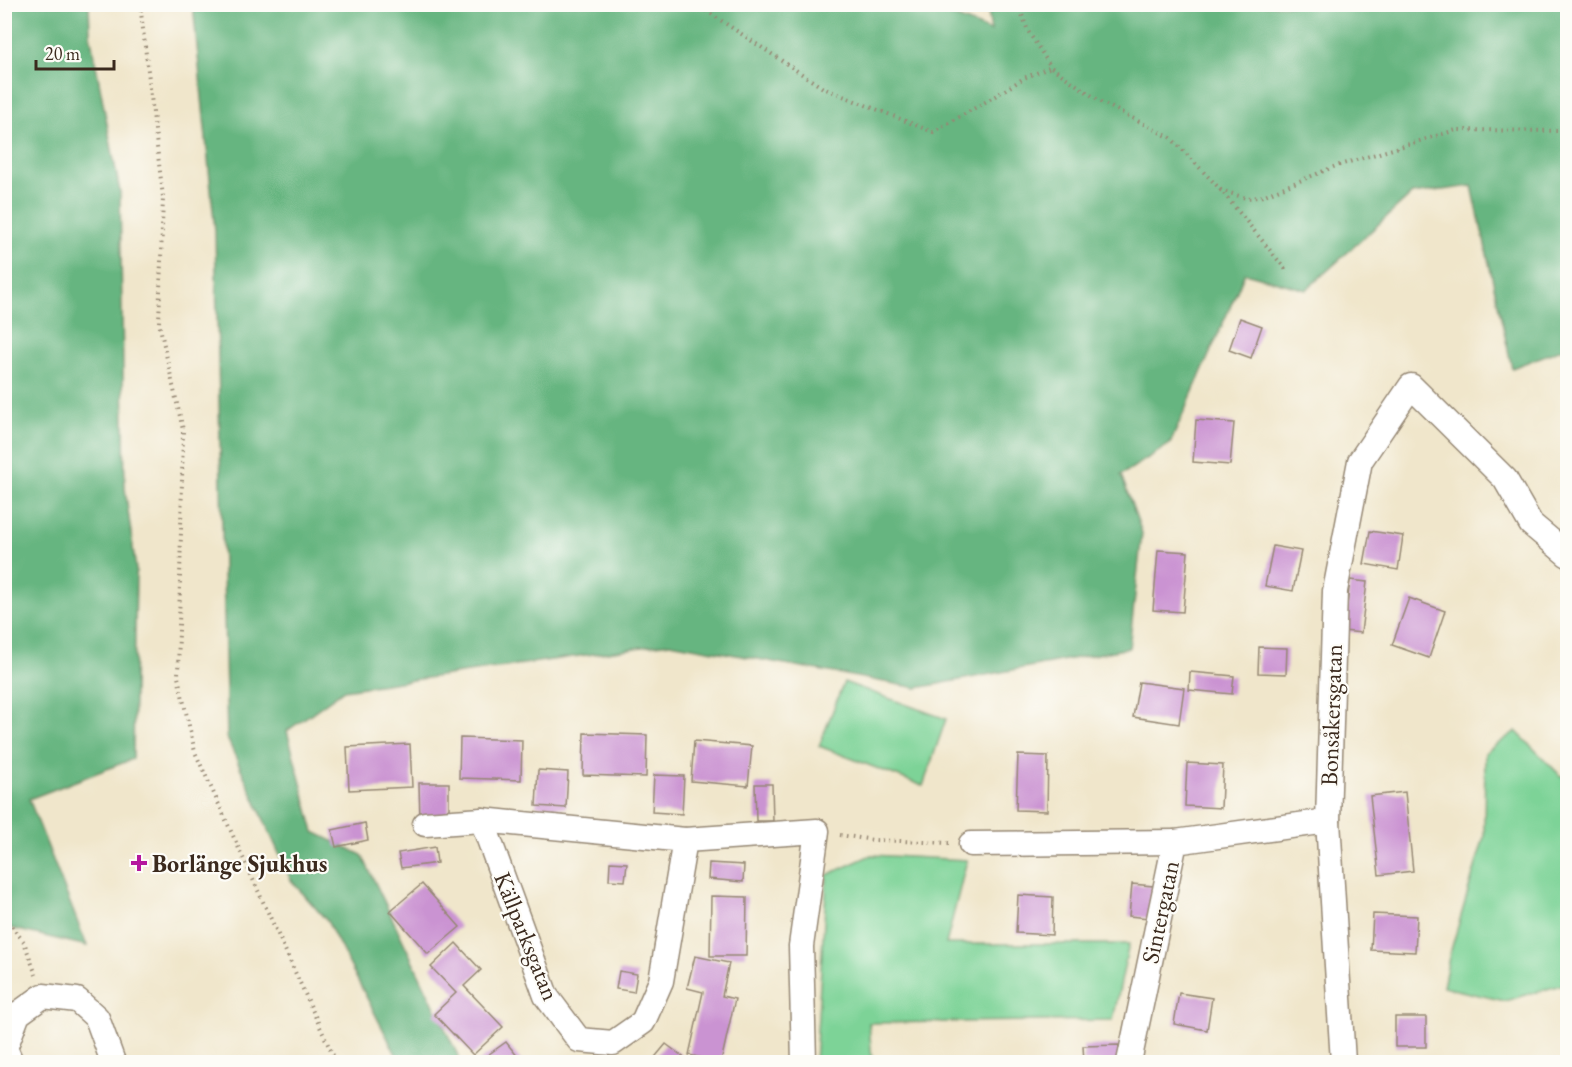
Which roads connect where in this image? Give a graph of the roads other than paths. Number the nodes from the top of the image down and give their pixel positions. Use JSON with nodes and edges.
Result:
{"nodes":[{"id":1,"x":1568,"y":555,"type":"edge"},
{"id":2,"x":482,"y":820,"type":"junction"},
{"id":3,"x":1328,"y":821,"type":"junction"},
{"id":4,"x":425,"y":824,"type":"dead end"},
{"id":5,"x":685,"y":840,"type":"junction"},
{"id":6,"x":1175,"y":842,"type":"junction"},
{"id":7,"x":971,"y":844,"type":"road end"},
{"id":8,"x":11,"y":1062,"type":"edge"},
{"id":9,"x":113,"y":1062,"type":"edge"},
{"id":10,"x":804,"y":1062,"type":"edge"},
{"id":11,"x":1129,"y":1062,"type":"edge"},
{"id":12,"x":1343,"y":1062,"type":"edge"}],
"edges":[{"from":1,"to":3,"type":"street","name":"Bonsåkersgatan"},
{"from":2,"to":4,"type":"street"},
{"from":2,"to":5,"type":"street"},
{"from":2,"to":5,"type":"street","name":"Källparksgatan"},
{"from":3,"to":6,"type":"street","name":"Sintergatan"},
{"from":3,"to":12,"type":"street","name":"Bonsåkersgatan"},
{"from":5,"to":10,"type":"street"},
{"from":6,"to":7,"type":"street"},
{"from":6,"to":11,"type":"street","name":"Sintergatan"},
{"from":8,"to":9,"type":"street"}]}
